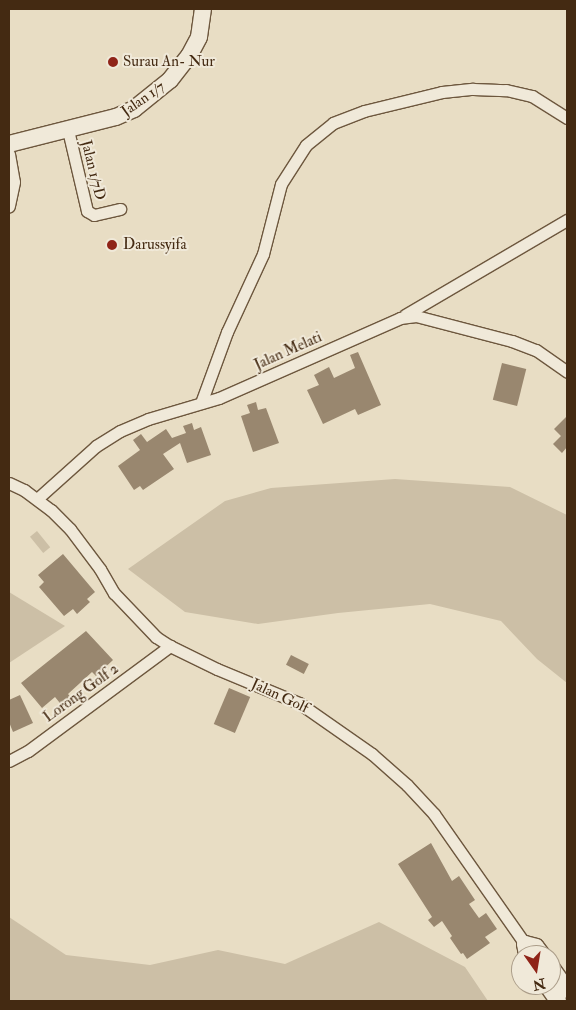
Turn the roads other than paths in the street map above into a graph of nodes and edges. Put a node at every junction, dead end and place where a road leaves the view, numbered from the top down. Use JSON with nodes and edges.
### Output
{"nodes":[{"id":1,"x":203,"y":9,"type":"edge"},
{"id":2,"x":567,"y":118,"type":"edge"},
{"id":3,"x":68,"y":130,"type":"junction"},
{"id":4,"x":9,"y":144,"type":"edge"},
{"id":5,"x":9,"y":154,"type":"edge"},
{"id":6,"x":9,"y":206,"type":"edge"},
{"id":7,"x":120,"y":209,"type":"dead end"},
{"id":8,"x":567,"y":220,"type":"edge"},
{"id":9,"x":400,"y":318,"type":"junction"},
{"id":10,"x":567,"y":372,"type":"edge"},
{"id":11,"x":201,"y":403,"type":"junction"},
{"id":12,"x":9,"y":483,"type":"edge"},
{"id":13,"x":37,"y":499,"type":"junction"},
{"id":14,"x":170,"y":646,"type":"junction"},
{"id":15,"x":9,"y":761,"type":"edge"},
{"id":16,"x":523,"y":945,"type":"edge"}],
"edges":[{"from":1,"to":3,"type":"street","name":"Jalan 1/7"},
{"from":2,"to":11,"type":"street"},
{"from":3,"to":4,"type":"street","name":"Jalan 1/7"},
{"from":3,"to":7,"type":"street","name":"Jalan 1/7D"},
{"from":5,"to":6,"type":"street"},
{"from":8,"to":9,"type":"street"},
{"from":9,"to":10,"type":"street","name":"Jalan Melati"},
{"from":9,"to":11,"type":"street","name":"Jalan Melati"},
{"from":11,"to":13,"type":"street","name":"Jalan Melati"},
{"from":12,"to":13,"type":"street","name":"Jalan Golf"},
{"from":13,"to":14,"type":"street","name":"Jalan Golf"},
{"from":14,"to":15,"type":"street","name":"Lorong Golf 2"},
{"from":14,"to":16,"type":"street","name":"Jalan Golf"}]}
